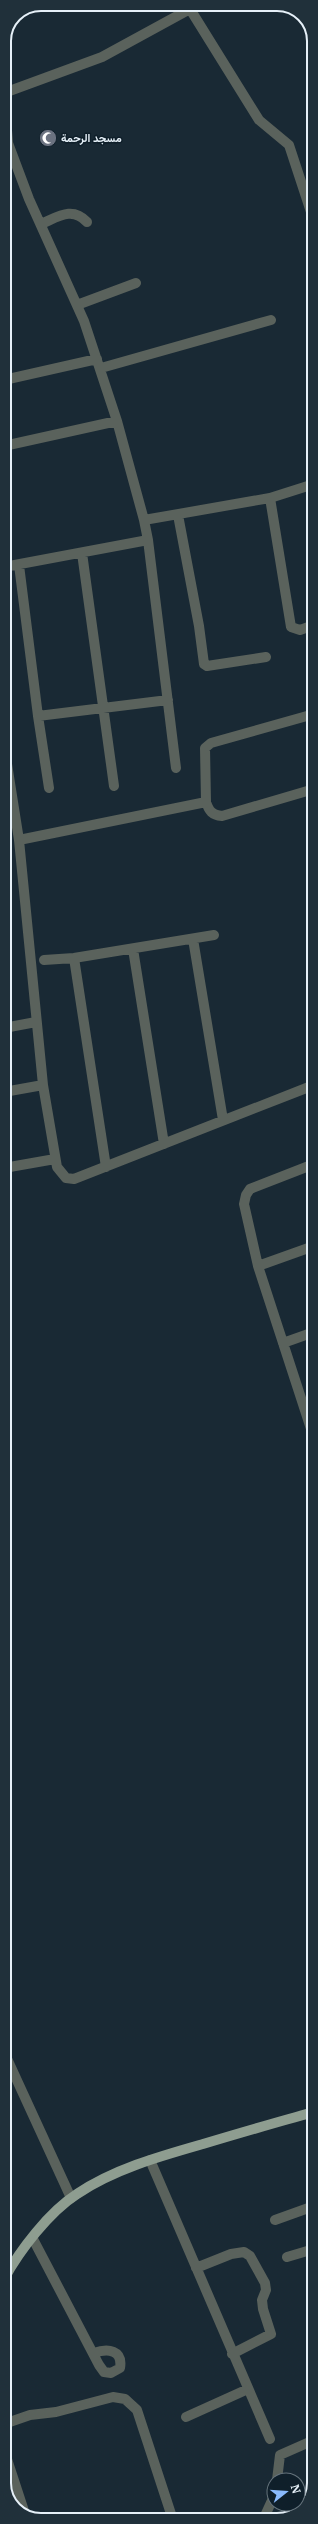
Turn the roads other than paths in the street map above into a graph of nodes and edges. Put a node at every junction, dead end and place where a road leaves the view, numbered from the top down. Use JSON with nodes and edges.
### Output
{"nodes":[{"id":1,"x":187,"y":11,"type":"edge"},
{"id":2,"x":196,"y":11,"type":"edge"},
{"id":3,"x":11,"y":90,"type":"edge"},
{"id":4,"x":11,"y":155,"type":"edge"},
{"id":5,"x":307,"y":200,"type":"edge"},
{"id":6,"x":87,"y":222,"type":"dead end"},
{"id":7,"x":41,"y":224,"type":"junction"},
{"id":8,"x":136,"y":283,"type":"dead end"},
{"id":9,"x":77,"y":305,"type":"junction"},
{"id":10,"x":271,"y":320,"type":"dead end"},
{"id":11,"x":99,"y":363,"type":"junction"},
{"id":12,"x":11,"y":379,"type":"edge"},
{"id":13,"x":117,"y":420,"type":"junction"},
{"id":14,"x":11,"y":444,"type":"edge"},
{"id":15,"x":307,"y":486,"type":"edge"},
{"id":16,"x":270,"y":498,"type":"junction"},
{"id":17,"x":178,"y":515,"type":"junction"},
{"id":18,"x":144,"y":520,"type":"junction"},
{"id":19,"x":148,"y":540,"type":"junction"},
{"id":20,"x":82,"y":553,"type":"junction"},
{"id":21,"x":19,"y":565,"type":"junction"},
{"id":22,"x":11,"y":566,"type":"edge"},
{"id":23,"x":307,"y":628,"type":"edge"},
{"id":24,"x":266,"y":657,"type":"dead end"},
{"id":25,"x":168,"y":700,"type":"junction"},
{"id":26,"x":103,"y":708,"type":"junction"},
{"id":27,"x":38,"y":716,"type":"junction"},
{"id":28,"x":307,"y":716,"type":"edge"},
{"id":29,"x":176,"y":768,"type":"dead end"},
{"id":30,"x":114,"y":786,"type":"dead end"},
{"id":31,"x":49,"y":788,"type":"dead end"},
{"id":32,"x":11,"y":789,"type":"edge"},
{"id":33,"x":307,"y":791,"type":"edge"},
{"id":34,"x":206,"y":802,"type":"junction"},
{"id":35,"x":19,"y":840,"type":"junction"},
{"id":36,"x":214,"y":935,"type":"dead end"},
{"id":37,"x":193,"y":939,"type":"junction"},
{"id":38,"x":133,"y":949,"type":"junction"},
{"id":39,"x":74,"y":958,"type":"junction"},
{"id":40,"x":44,"y":960,"type":"dead end"},
{"id":41,"x":36,"y":1022,"type":"junction"},
{"id":42,"x":11,"y":1027,"type":"edge"},
{"id":43,"x":44,"y":1085,"type":"junction"},
{"id":44,"x":307,"y":1088,"type":"edge"},
{"id":45,"x":11,"y":1091,"type":"edge"},
{"id":46,"x":223,"y":1120,"type":"junction"},
{"id":47,"x":164,"y":1144,"type":"junction"},
{"id":48,"x":55,"y":1159,"type":"junction"},
{"id":49,"x":11,"y":1167,"type":"edge"},
{"id":50,"x":106,"y":1167,"type":"junction"},
{"id":51,"x":307,"y":1167,"type":"edge"},
{"id":52,"x":307,"y":1248,"type":"edge"},
{"id":53,"x":258,"y":1266,"type":"junction"},
{"id":54,"x":307,"y":1334,"type":"edge"},
{"id":55,"x":283,"y":1343,"type":"junction"},
{"id":56,"x":307,"y":1406,"type":"edge"},
{"id":57,"x":11,"y":2067,"type":"edge"},
{"id":58,"x":307,"y":2114,"type":"edge"},
{"id":59,"x":150,"y":2160,"type":"junction"},
{"id":60,"x":71,"y":2198,"type":"junction"},
{"id":61,"x":307,"y":2209,"type":"edge"},
{"id":62,"x":275,"y":2220,"type":"dead end"},
{"id":63,"x":33,"y":2239,"type":"junction"},
{"id":64,"x":307,"y":2251,"type":"edge"},
{"id":65,"x":287,"y":2257,"type":"dead end"},
{"id":66,"x":196,"y":2268,"type":"junction"},
{"id":67,"x":11,"y":2269,"type":"edge"},
{"id":68,"x":94,"y":2353,"type":"dead end"},
{"id":69,"x":232,"y":2354,"type":"junction"},
{"id":70,"x":248,"y":2390,"type":"junction"},
{"id":71,"x":186,"y":2417,"type":"dead end"},
{"id":72,"x":11,"y":2422,"type":"edge"},
{"id":73,"x":270,"y":2439,"type":"dead end"},
{"id":74,"x":307,"y":2443,"type":"edge"},
{"id":75,"x":11,"y":2471,"type":"edge"},
{"id":76,"x":278,"y":2472,"type":"edge"},
{"id":77,"x":23,"y":2507,"type":"edge"},
{"id":78,"x":171,"y":2513,"type":"edge"}],
"edges":[{"from":1,"to":3,"type":"street"},
{"from":2,"to":5,"type":"street"},
{"from":4,"to":7,"type":"street"},
{"from":6,"to":7,"type":"street"},
{"from":7,"to":9,"type":"street"},
{"from":8,"to":9,"type":"street"},
{"from":9,"to":11,"type":"street"},
{"from":10,"to":11,"type":"street"},
{"from":11,"to":12,"type":"street"},
{"from":11,"to":13,"type":"street"},
{"from":13,"to":14,"type":"street"},
{"from":13,"to":18,"type":"street"},
{"from":15,"to":16,"type":"street"},
{"from":16,"to":17,"type":"street"},
{"from":16,"to":23,"type":"street"},
{"from":17,"to":18,"type":"street"},
{"from":17,"to":24,"type":"street"},
{"from":18,"to":19,"type":"street"},
{"from":19,"to":20,"type":"street"},
{"from":19,"to":25,"type":"street"},
{"from":20,"to":21,"type":"street"},
{"from":20,"to":26,"type":"street"},
{"from":21,"to":22,"type":"street"},
{"from":21,"to":27,"type":"street"},
{"from":25,"to":26,"type":"street"},
{"from":25,"to":29,"type":"street"},
{"from":26,"to":27,"type":"street"},
{"from":26,"to":30,"type":"street"},
{"from":27,"to":31,"type":"street"},
{"from":28,"to":34,"type":"street"},
{"from":32,"to":35,"type":"street"},
{"from":33,"to":34,"type":"street"},
{"from":34,"to":35,"type":"street"},
{"from":35,"to":41,"type":"street"},
{"from":36,"to":37,"type":"street"},
{"from":37,"to":38,"type":"street"},
{"from":37,"to":46,"type":"street"},
{"from":38,"to":39,"type":"street"},
{"from":38,"to":47,"type":"street"},
{"from":39,"to":40,"type":"street"},
{"from":39,"to":50,"type":"street"},
{"from":41,"to":42,"type":"street"},
{"from":41,"to":43,"type":"street"},
{"from":43,"to":45,"type":"street"},
{"from":43,"to":48,"type":"street"},
{"from":44,"to":46,"type":"street"},
{"from":46,"to":47,"type":"street"},
{"from":47,"to":50,"type":"street"},
{"from":48,"to":49,"type":"street"},
{"from":48,"to":50,"type":"street"},
{"from":51,"to":53,"type":"street"},
{"from":52,"to":53,"type":"street"},
{"from":53,"to":55,"type":"street"},
{"from":54,"to":55,"type":"street"},
{"from":55,"to":56,"type":"street"},
{"from":57,"to":60,"type":"street"},
{"from":58,"to":59,"type":"main road"},
{"from":59,"to":60,"type":"main road"},
{"from":59,"to":66,"type":"street"},
{"from":60,"to":63,"type":"main road"},
{"from":61,"to":62,"type":"street"},
{"from":63,"to":67,"type":"main road"},
{"from":63,"to":68,"type":"street"},
{"from":64,"to":65,"type":"street"},
{"from":66,"to":69,"type":"street"},
{"from":66,"to":69,"type":"street"},
{"from":69,"to":70,"type":"street"},
{"from":70,"to":71,"type":"street"},
{"from":70,"to":73,"type":"street"},
{"from":72,"to":78,"type":"street"},
{"from":74,"to":76,"type":"street"},
{"from":75,"to":77,"type":"street"}]}
